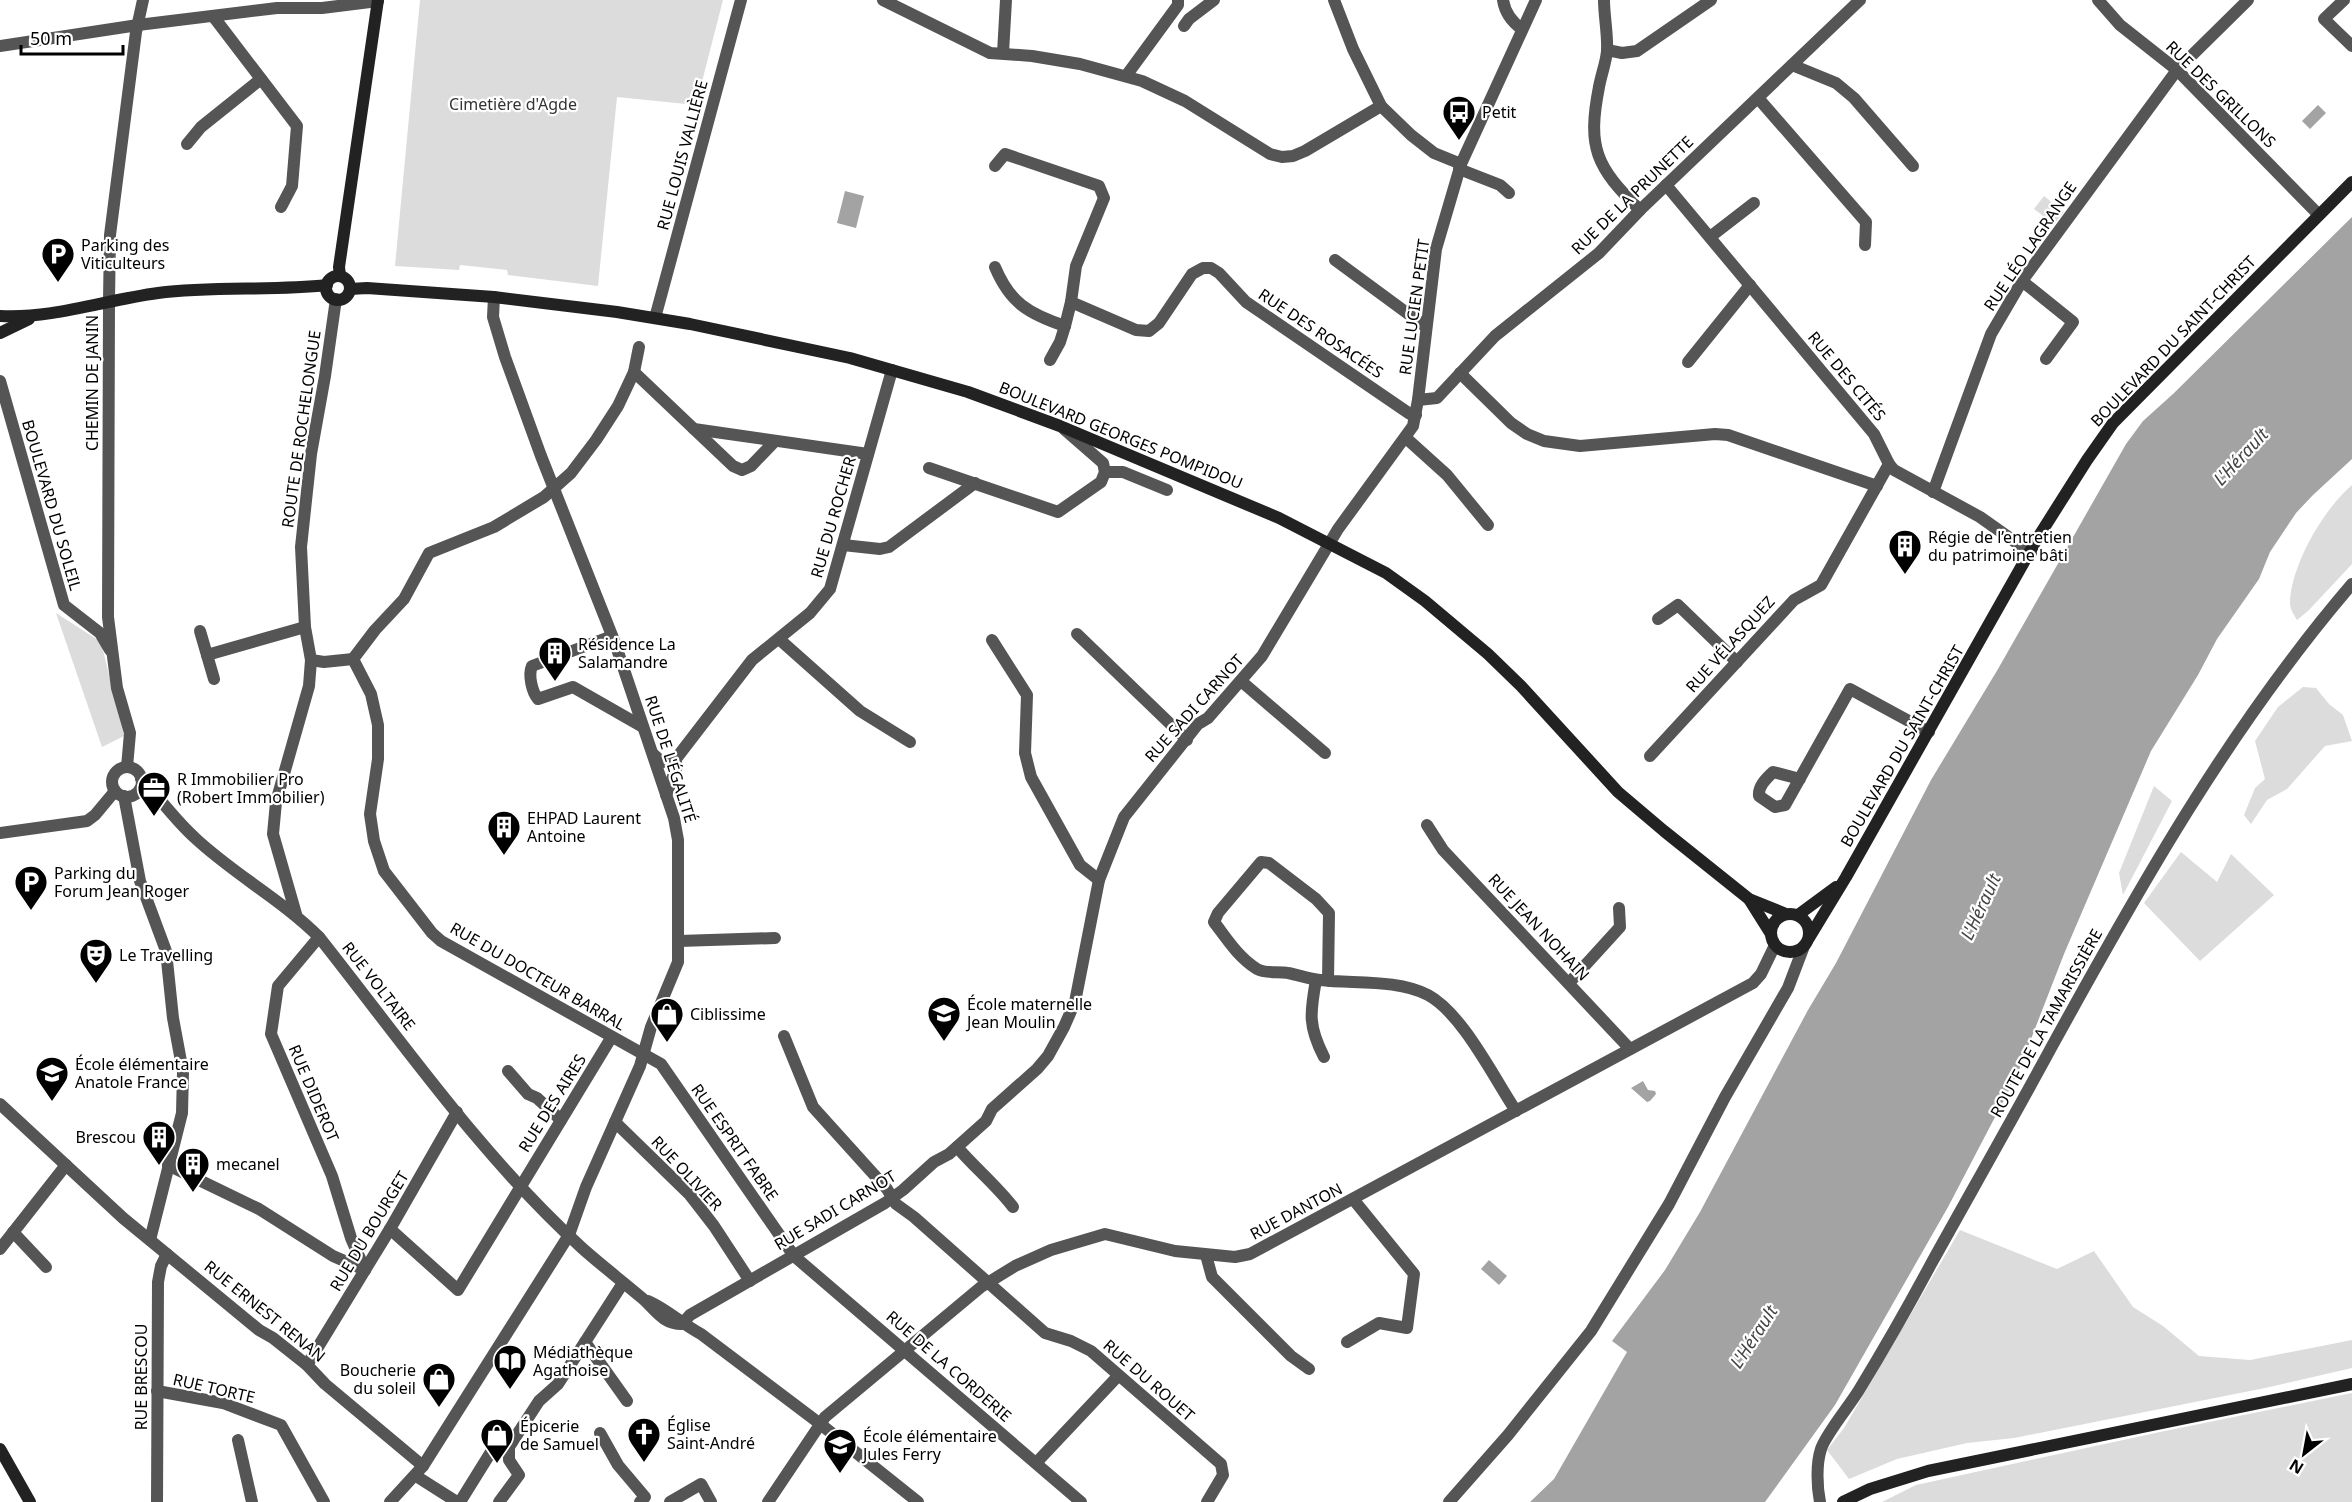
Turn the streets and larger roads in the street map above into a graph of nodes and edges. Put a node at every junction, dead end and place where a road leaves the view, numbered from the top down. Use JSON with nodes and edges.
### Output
{"nodes":[{"id":1,"x":143,"y":0,"type":"edge"},
{"id":2,"x":741,"y":0,"type":"edge"},
{"id":3,"x":883,"y":0,"type":"edge"},
{"id":4,"x":1006,"y":0,"type":"edge"},
{"id":5,"x":1178,"y":0,"type":"edge"},
{"id":6,"x":1214,"y":0,"type":"edge"},
{"id":7,"x":1334,"y":0,"type":"edge"},
{"id":8,"x":1503,"y":0,"type":"edge"},
{"id":9,"x":1536,"y":0,"type":"edge"},
{"id":10,"x":1604,"y":0,"type":"edge"},
{"id":11,"x":1711,"y":0,"type":"edge"},
{"id":12,"x":1860,"y":0,"type":"edge"},
{"id":13,"x":2098,"y":0,"type":"edge"},
{"id":14,"x":2248,"y":0,"type":"edge"},
{"id":15,"x":2344,"y":0,"type":"edge"},
{"id":16,"x":378,"y":1,"type":"edge"},
{"id":17,"x":298,"y":3,"type":"edge"},
{"id":18,"x":213,"y":16,"type":"junction"},
{"id":19,"x":138,"y":25,"type":"junction"},
{"id":20,"x":1184,"y":26,"type":"dead end"},
{"id":21,"x":1522,"y":29,"type":"junction"},
{"id":22,"x":0,"y":46,"type":"edge"},
{"id":23,"x":2352,"y":46,"type":"edge"},
{"id":24,"x":1607,"y":50,"type":"junction"},
{"id":25,"x":1003,"y":53,"type":"junction"},
{"id":26,"x":1792,"y":65,"type":"junction"},
{"id":27,"x":2177,"y":70,"type":"junction"},
{"id":28,"x":1126,"y":76,"type":"junction"},
{"id":29,"x":261,"y":78,"type":"junction"},
{"id":30,"x":1758,"y":98,"type":"junction"},
{"id":31,"x":1381,"y":106,"type":"junction"},
{"id":32,"x":187,"y":144,"type":"dead end"},
{"id":33,"x":995,"y":166,"type":"dead end"},
{"id":34,"x":1460,"y":166,"type":"junction"},
{"id":35,"x":1913,"y":166,"type":"dead end"},
{"id":36,"x":2352,"y":182,"type":"edge"},
{"id":37,"x":1666,"y":185,"type":"junction"},
{"id":38,"x":1509,"y":193,"type":"dead end"},
{"id":39,"x":1754,"y":203,"type":"dead end"},
{"id":40,"x":281,"y":207,"type":"dead end"},
{"id":41,"x":1640,"y":210,"type":"junction"},
{"id":42,"x":2319,"y":215,"type":"junction"},
{"id":43,"x":1710,"y":237,"type":"junction"},
{"id":44,"x":1865,"y":245,"type":"dead end"},
{"id":45,"x":1335,"y":260,"type":"dead end"},
{"id":46,"x":995,"y":267,"type":"dead end"},
{"id":47,"x":340,"y":276,"type":"junction"},
{"id":48,"x":2022,"y":281,"type":"junction"},
{"id":49,"x":327,"y":285,"type":"junction"},
{"id":50,"x":1750,"y":285,"type":"junction"},
{"id":51,"x":350,"y":289,"type":"junction"},
{"id":52,"x":494,"y":297,"type":"junction"},
{"id":53,"x":336,"y":299,"type":"junction"},
{"id":54,"x":109,"y":301,"type":"junction"},
{"id":55,"x":1071,"y":302,"type":"junction"},
{"id":56,"x":0,"y":316,"type":"edge"},
{"id":57,"x":33,"y":317,"type":"junction"},
{"id":58,"x":655,"y":318,"type":"junction"},
{"id":59,"x":1065,"y":326,"type":"junction"},
{"id":60,"x":1426,"y":327,"type":"junction"},
{"id":61,"x":0,"y":333,"type":"edge"},
{"id":62,"x":639,"y":347,"type":"dead end"},
{"id":63,"x":2046,"y":359,"type":"dead end"},
{"id":64,"x":1050,"y":360,"type":"dead end"},
{"id":65,"x":1688,"y":362,"type":"dead end"},
{"id":66,"x":892,"y":370,"type":"junction"},
{"id":67,"x":634,"y":372,"type":"junction"},
{"id":68,"x":1460,"y":373,"type":"junction"},
{"id":69,"x":0,"y":381,"type":"edge"},
{"id":70,"x":1418,"y":400,"type":"junction"},
{"id":71,"x":1416,"y":416,"type":"junction"},
{"id":72,"x":1060,"y":426,"type":"junction"},
{"id":73,"x":694,"y":429,"type":"junction"},
{"id":74,"x":1406,"y":438,"type":"junction"},
{"id":75,"x":775,"y":441,"type":"junction"},
{"id":76,"x":868,"y":454,"type":"junction"},
{"id":77,"x":1889,"y":464,"type":"junction"},
{"id":78,"x":929,"y":468,"type":"dead end"},
{"id":79,"x":1105,"y":472,"type":"junction"},
{"id":80,"x":975,"y":483,"type":"junction"},
{"id":81,"x":1877,"y":486,"type":"junction"},
{"id":82,"x":553,"y":488,"type":"junction"},
{"id":83,"x":1167,"y":490,"type":"dead end"},
{"id":84,"x":1933,"y":492,"type":"junction"},
{"id":85,"x":1488,"y":525,"type":"dead end"},
{"id":86,"x":1330,"y":542,"type":"junction"},
{"id":87,"x":843,"y":545,"type":"junction"},
{"id":88,"x":2031,"y":553,"type":"junction"},
{"id":89,"x":2352,"y":584,"type":"edge"},
{"id":90,"x":1658,"y":619,"type":"dead end"},
{"id":91,"x":305,"y":627,"type":"junction"},
{"id":92,"x":200,"y":631,"type":"dead end"},
{"id":93,"x":1077,"y":634,"type":"dead end"},
{"id":94,"x":612,"y":636,"type":"junction"},
{"id":95,"x":779,"y":639,"type":"junction"},
{"id":96,"x":992,"y":640,"type":"dead end"},
{"id":97,"x":113,"y":653,"type":"junction"},
{"id":98,"x":207,"y":655,"type":"junction"},
{"id":99,"x":353,"y":659,"type":"junction"},
{"id":100,"x":311,"y":660,"type":"junction"},
{"id":101,"x":1737,"y":662,"type":"junction"},
{"id":102,"x":214,"y":680,"type":"dead end"},
{"id":103,"x":1241,"y":681,"type":"junction"},
{"id":104,"x":643,"y":727,"type":"junction"},
{"id":105,"x":1929,"y":732,"type":"junction"},
{"id":106,"x":1187,"y":740,"type":"junction"},
{"id":107,"x":910,"y":742,"type":"dead end"},
{"id":108,"x":652,"y":753,"type":"junction"},
{"id":109,"x":1325,"y":753,"type":"dead end"},
{"id":110,"x":1650,"y":756,"type":"dead end"},
{"id":111,"x":675,"y":760,"type":"junction"},
{"id":112,"x":127,"y":767,"type":"junction"},
{"id":113,"x":141,"y":779,"type":"junction"},
{"id":114,"x":1800,"y":779,"type":"dead end"},
{"id":115,"x":120,"y":794,"type":"junction"},
{"id":116,"x":666,"y":795,"type":"junction"},
{"id":117,"x":1427,"y":825,"type":"dead end"},
{"id":118,"x":0,"y":833,"type":"edge"},
{"id":119,"x":1099,"y":880,"type":"junction"},
{"id":120,"x":1842,"y":883,"type":"junction"},
{"id":121,"x":1749,"y":899,"type":"junction"},
{"id":122,"x":1620,"y":908,"type":"dead end"},
{"id":123,"x":296,"y":914,"type":"junction"},
{"id":124,"x":1792,"y":914,"type":"junction"},
{"id":125,"x":320,"y":937,"type":"junction"},
{"id":126,"x":775,"y":938,"type":"dead end"},
{"id":127,"x":1773,"y":940,"type":"junction"},
{"id":128,"x":679,"y":941,"type":"junction"},
{"id":129,"x":1807,"y":942,"type":"junction"},
{"id":130,"x":1322,"y":980,"type":"junction"},
{"id":131,"x":1569,"y":983,"type":"junction"},
{"id":132,"x":784,"y":1036,"type":"dead end"},
{"id":133,"x":611,"y":1038,"type":"junction"},
{"id":134,"x":1630,"y":1049,"type":"junction"},
{"id":135,"x":643,"y":1054,"type":"junction"},
{"id":136,"x":1324,"y":1057,"type":"dead end"},
{"id":137,"x":508,"y":1071,"type":"dead end"},
{"id":138,"x":0,"y":1104,"type":"edge"},
{"id":139,"x":1515,"y":1111,"type":"junction"},
{"id":140,"x":457,"y":1113,"type":"junction"},
{"id":141,"x":561,"y":1120,"type":"junction"},
{"id":142,"x":615,"y":1122,"type":"junction"},
{"id":143,"x":957,"y":1147,"type":"junction"},
{"id":144,"x":66,"y":1165,"type":"junction"},
{"id":145,"x":168,"y":1165,"type":"junction"},
{"id":146,"x":521,"y":1185,"type":"junction"},
{"id":147,"x":892,"y":1198,"type":"junction"},
{"id":148,"x":1353,"y":1199,"type":"junction"},
{"id":149,"x":1013,"y":1207,"type":"dead end"},
{"id":150,"x":390,"y":1229,"type":"junction"},
{"id":151,"x":14,"y":1232,"type":"junction"},
{"id":152,"x":569,"y":1235,"type":"junction"},
{"id":153,"x":150,"y":1240,"type":"junction"},
{"id":154,"x":0,"y":1249,"type":"edge"},
{"id":155,"x":167,"y":1254,"type":"junction"},
{"id":156,"x":1206,"y":1255,"type":"junction"},
{"id":157,"x":794,"y":1256,"type":"junction"},
{"id":158,"x":45,"y":1267,"type":"dead end"},
{"id":159,"x":365,"y":1270,"type":"junction"},
{"id":160,"x":750,"y":1281,"type":"junction"},
{"id":161,"x":623,"y":1283,"type":"junction"},
{"id":162,"x":988,"y":1283,"type":"junction"},
{"id":163,"x":682,"y":1324,"type":"junction"},
{"id":164,"x":585,"y":1342,"type":"junction"},
{"id":165,"x":1347,"y":1342,"type":"dead end"},
{"id":166,"x":906,"y":1350,"type":"junction"},
{"id":167,"x":307,"y":1365,"type":"junction"},
{"id":168,"x":1309,"y":1369,"type":"dead end"},
{"id":169,"x":1118,"y":1376,"type":"junction"},
{"id":170,"x":2352,"y":1384,"type":"edge"},
{"id":171,"x":157,"y":1391,"type":"junction"},
{"id":172,"x":627,"y":1401,"type":"dead end"},
{"id":173,"x":819,"y":1423,"type":"junction"},
{"id":174,"x":600,"y":1433,"type":"dead end"},
{"id":175,"x":516,"y":1437,"type":"junction"},
{"id":176,"x":238,"y":1440,"type":"dead end"},
{"id":177,"x":0,"y":1449,"type":"edge"},
{"id":178,"x":1036,"y":1463,"type":"junction"},
{"id":179,"x":419,"y":1471,"type":"junction"},
{"id":180,"x":645,"y":1500,"type":"edge"},
{"id":181,"x":912,"y":1500,"type":"edge"},
{"id":182,"x":30,"y":1502,"type":"edge"},
{"id":183,"x":157,"y":1502,"type":"edge"},
{"id":184,"x":252,"y":1502,"type":"edge"},
{"id":185,"x":324,"y":1502,"type":"edge"},
{"id":186,"x":390,"y":1502,"type":"edge"},
{"id":187,"x":458,"y":1502,"type":"edge"},
{"id":188,"x":499,"y":1502,"type":"edge"},
{"id":189,"x":670,"y":1502,"type":"edge"},
{"id":190,"x":711,"y":1502,"type":"edge"},
{"id":191,"x":768,"y":1502,"type":"edge"},
{"id":192,"x":1081,"y":1502,"type":"edge"},
{"id":193,"x":1207,"y":1502,"type":"edge"},
{"id":194,"x":1449,"y":1502,"type":"edge"},
{"id":195,"x":1820,"y":1502,"type":"edge"},
{"id":196,"x":1843,"y":1502,"type":"edge"}],
"edges":[{"from":1,"to":19,"type":"street","name":"CHEMIN DE JANIN"},
{"from":2,"to":58,"type":"street","name":"RUE LOUIS VALLIÈRE"},
{"from":3,"to":25,"type":"street"},
{"from":4,"to":25,"type":"street"},
{"from":5,"to":28,"type":"street"},
{"from":6,"to":20,"type":"street"},
{"from":7,"to":31,"type":"street"},
{"from":8,"to":21,"type":"street"},
{"from":9,"to":21,"type":"street","name":"RUE LUCIEN PETIT"},
{"from":10,"to":24,"type":"street"},
{"from":11,"to":24,"type":"street"},
{"from":12,"to":26,"type":"street","name":"RUE DE LA PRUNETTE"},
{"from":13,"to":27,"type":"street","name":"RUE DES GRILLONS"},
{"from":14,"to":27,"type":"street","name":"RUE LÉO LAGRANGE"},
{"from":15,"to":23,"type":"street"},
{"from":16,"to":17,"type":"street"},
{"from":16,"to":47,"type":"street"},
{"from":17,"to":18,"type":"street"},
{"from":18,"to":19,"type":"street"},
{"from":18,"to":29,"type":"street"},
{"from":19,"to":22,"type":"street"},
{"from":19,"to":54,"type":"street","name":"CHEMIN DE JANIN"},
{"from":21,"to":34,"type":"street","name":"RUE LUCIEN PETIT"},
{"from":24,"to":41,"type":"street"},
{"from":25,"to":28,"type":"street"},
{"from":26,"to":30,"type":"street","name":"RUE DE LA PRUNETTE"},
{"from":26,"to":35,"type":"street"},
{"from":27,"to":42,"type":"street","name":"RUE DES GRILLONS"},
{"from":27,"to":48,"type":"street","name":"RUE LÉO LAGRANGE"},
{"from":28,"to":31,"type":"street"},
{"from":29,"to":32,"type":"street"},
{"from":29,"to":40,"type":"street"},
{"from":30,"to":37,"type":"street","name":"RUE DE LA PRUNETTE"},
{"from":30,"to":44,"type":"street"},
{"from":31,"to":34,"type":"street"},
{"from":33,"to":55,"type":"street"},
{"from":34,"to":38,"type":"street"},
{"from":34,"to":60,"type":"street","name":"RUE LUCIEN PETIT"},
{"from":36,"to":42,"type":"street","name":"BOULEVARD DU SAINT-CHRIST"},
{"from":37,"to":41,"type":"street","name":"RUE DE LA PRUNETTE"},
{"from":37,"to":43,"type":"street","name":"RUE DES CITÉS"},
{"from":39,"to":43,"type":"street"},
{"from":41,"to":68,"type":"street","name":"RUE DE LA PRUNETTE"},
{"from":42,"to":88,"type":"street","name":"BOULEVARD DU SAINT-CHRIST"},
{"from":43,"to":50,"type":"street","name":"RUE DES CITÉS"},
{"from":45,"to":60,"type":"street"},
{"from":46,"to":59,"type":"street"},
{"from":47,"to":49,"type":"street"},
{"from":47,"to":51,"type":"street"},
{"from":48,"to":63,"type":"street"},
{"from":48,"to":84,"type":"street","name":"RUE LÉO LAGRANGE"},
{"from":49,"to":53,"type":"street"},
{"from":49,"to":54,"type":"street"},
{"from":50,"to":65,"type":"street"},
{"from":50,"to":77,"type":"street","name":"RUE DES CITÉS"},
{"from":51,"to":52,"type":"street","name":"BOULEVARD GEORGES POMPIDOU"},
{"from":51,"to":53,"type":"street"},
{"from":52,"to":58,"type":"street","name":"BOULEVARD GEORGES POMPIDOU"},
{"from":52,"to":82,"type":"street","name":"RUE DE L'ÉGALITÉ"},
{"from":53,"to":91,"type":"street","name":"ROUTE DE ROCHELONGUE"},
{"from":54,"to":57,"type":"street"},
{"from":54,"to":97,"type":"street","name":"CHEMIN DE JANIN"},
{"from":55,"to":59,"type":"street"},
{"from":55,"to":71,"type":"street","name":"RUE DES ROSACÉES"},
{"from":56,"to":57,"type":"street"},
{"from":57,"to":61,"type":"street"},
{"from":58,"to":66,"type":"street","name":"BOULEVARD GEORGES POMPIDOU"},
{"from":59,"to":64,"type":"street"},
{"from":60,"to":70,"type":"street","name":"RUE LUCIEN PETIT"},
{"from":62,"to":67,"type":"street"},
{"from":66,"to":72,"type":"street","name":"BOULEVARD GEORGES POMPIDOU"},
{"from":66,"to":76,"type":"street","name":"RUE DU ROCHER"},
{"from":67,"to":73,"type":"street"},
{"from":67,"to":82,"type":"street"},
{"from":68,"to":70,"type":"street","name":"RUE DE LA PRUNETTE"},
{"from":68,"to":81,"type":"street"},
{"from":69,"to":97,"type":"street","name":"BOULEVARD DU SOLEIL"},
{"from":70,"to":71,"type":"street","name":"RUE LUCIEN PETIT"},
{"from":71,"to":74,"type":"street","name":"RUE SADI CARNOT"},
{"from":72,"to":79,"type":"street"},
{"from":72,"to":86,"type":"street","name":"BOULEVARD GEORGES POMPIDOU"},
{"from":73,"to":75,"type":"street"},
{"from":73,"to":75,"type":"street"},
{"from":74,"to":85,"type":"street"},
{"from":74,"to":86,"type":"street","name":"RUE SADI CARNOT"},
{"from":75,"to":76,"type":"street"},
{"from":76,"to":87,"type":"street","name":"RUE DU ROCHER"},
{"from":77,"to":81,"type":"street","name":"RUE VÉLASQUEZ"},
{"from":77,"to":84,"type":"street","name":"RUE DES CITÉS"},
{"from":78,"to":80,"type":"street"},
{"from":79,"to":80,"type":"street"},
{"from":79,"to":83,"type":"street"},
{"from":80,"to":87,"type":"street"},
{"from":81,"to":101,"type":"street","name":"RUE VÉLASQUEZ"},
{"from":82,"to":94,"type":"street","name":"RUE DE L'ÉGALITÉ"},
{"from":82,"to":99,"type":"street"},
{"from":84,"to":88,"type":"street","name":"RUE DES CITÉS"},
{"from":86,"to":103,"type":"street","name":"RUE SADI CARNOT"},
{"from":86,"to":121,"type":"street","name":"BOULEVARD GEORGES POMPIDOU"},
{"from":87,"to":95,"type":"street","name":"RUE DU ROCHER"},
{"from":88,"to":105,"type":"street","name":"BOULEVARD DU SAINT-CHRIST"},
{"from":89,"to":195,"type":"street","name":"ROUTE DE LA TAMARISSIÈRE"},
{"from":90,"to":101,"type":"street"},
{"from":91,"to":98,"type":"street"},
{"from":91,"to":100,"type":"street","name":"ROUTE DE ROCHELONGUE"},
{"from":92,"to":98,"type":"street"},
{"from":93,"to":106,"type":"street"},
{"from":94,"to":104,"type":"street","name":"RUE DE L'ÉGALITÉ"},
{"from":94,"to":104,"type":"street"},
{"from":95,"to":107,"type":"street"},
{"from":95,"to":111,"type":"street","name":"RUE DU ROCHER"},
{"from":96,"to":119,"type":"street"},
{"from":97,"to":112,"type":"street","name":"CHEMIN DE JANIN"},
{"from":98,"to":102,"type":"street"},
{"from":99,"to":100,"type":"street"},
{"from":99,"to":133,"type":"street","name":"RUE DU DOCTEUR BARRAL"},
{"from":100,"to":123,"type":"street","name":"ROUTE DE ROCHELONGUE"},
{"from":101,"to":110,"type":"street","name":"RUE VÉLASQUEZ"},
{"from":103,"to":106,"type":"street","name":"RUE SADI CARNOT"},
{"from":103,"to":109,"type":"street"},
{"from":104,"to":108,"type":"street","name":"RUE DE L'ÉGALITÉ"},
{"from":105,"to":114,"type":"street"},
{"from":105,"to":120,"type":"street","name":"BOULEVARD DU SAINT-CHRIST"},
{"from":106,"to":119,"type":"street","name":"RUE SADI CARNOT"},
{"from":108,"to":111,"type":"street"},
{"from":108,"to":116,"type":"street","name":"RUE DE L'ÉGALITÉ"},
{"from":111,"to":116,"type":"street","name":"RUE DU ROCHER"},
{"from":112,"to":113,"type":"street"},
{"from":112,"to":115,"type":"street"},
{"from":113,"to":115,"type":"street"},
{"from":113,"to":123,"type":"street","name":"RUE VOLTAIRE"},
{"from":115,"to":118,"type":"street"},
{"from":115,"to":145,"type":"street"},
{"from":116,"to":128,"type":"street","name":"RUE DE L'ÉGALITÉ"},
{"from":117,"to":131,"type":"street","name":"RUE JEAN NOHAIN"},
{"from":119,"to":143,"type":"street","name":"RUE SADI CARNOT"},
{"from":120,"to":124,"type":"street","name":"BOULEVARD DU SAINT-CHRIST"},
{"from":120,"to":129,"type":"street","name":"BOULEVARD DU SAINT-CHRIST"},
{"from":121,"to":124,"type":"street","name":"BOULEVARD GEORGES POMPIDOU"},
{"from":121,"to":127,"type":"street","name":"BOULEVARD GEORGES POMPIDOU"},
{"from":122,"to":131,"type":"street"},
{"from":123,"to":125,"type":"street","name":"RUE VOLTAIRE"},
{"from":124,"to":127,"type":"street"},
{"from":124,"to":129,"type":"street"},
{"from":125,"to":140,"type":"street","name":"RUE VOLTAIRE"},
{"from":125,"to":159,"type":"street","name":"RUE DIDEROT"},
{"from":126,"to":128,"type":"street"},
{"from":127,"to":129,"type":"street"},
{"from":127,"to":134,"type":"street","name":"RUE DANTON"},
{"from":128,"to":135,"type":"street","name":"RUE DE L'ÉGALITÉ"},
{"from":129,"to":194,"type":"street"},
{"from":130,"to":130,"type":"street"},
{"from":130,"to":136,"type":"street"},
{"from":130,"to":139,"type":"street"},
{"from":131,"to":134,"type":"street","name":"RUE JEAN NOHAIN"},
{"from":132,"to":147,"type":"street","name":"RUE DU ROUET"},
{"from":133,"to":135,"type":"street","name":"RUE DU DOCTEUR BARRAL"},
{"from":133,"to":141,"type":"street","name":"RUE DES AIRES"},
{"from":134,"to":139,"type":"street","name":"RUE DANTON"},
{"from":135,"to":142,"type":"street","name":"RUE DE L'ÉGALITÉ"},
{"from":135,"to":157,"type":"street","name":"RUE ESPRIT FABRE"},
{"from":137,"to":141,"type":"street"},
{"from":138,"to":144,"type":"street","name":"RUE ERNEST RENAN"},
{"from":139,"to":148,"type":"street","name":"RUE DANTON"},
{"from":140,"to":146,"type":"street","name":"RUE VOLTAIRE"},
{"from":140,"to":150,"type":"street","name":"RUE DU BOURGET"},
{"from":141,"to":146,"type":"street","name":"RUE DES AIRES"},
{"from":142,"to":152,"type":"street","name":"RUE DE L'ÉGALITÉ"},
{"from":142,"to":160,"type":"street","name":"RUE OLIVIER"},
{"from":143,"to":147,"type":"street","name":"RUE SADI CARNOT"},
{"from":143,"to":149,"type":"street"},
{"from":144,"to":151,"type":"street"},
{"from":144,"to":153,"type":"street","name":"RUE ERNEST RENAN"},
{"from":145,"to":153,"type":"street"},
{"from":145,"to":159,"type":"street"},
{"from":146,"to":150,"type":"street","name":"RUE DES AIRES"},
{"from":146,"to":152,"type":"street","name":"RUE VOLTAIRE"},
{"from":147,"to":157,"type":"street","name":"RUE SADI CARNOT"},
{"from":147,"to":162,"type":"street","name":"RUE DU ROUET"},
{"from":148,"to":156,"type":"street","name":"RUE DANTON"},
{"from":148,"to":165,"type":"street"},
{"from":150,"to":159,"type":"street","name":"RUE DU BOURGET"},
{"from":151,"to":154,"type":"street"},
{"from":151,"to":158,"type":"street"},
{"from":152,"to":161,"type":"street","name":"RUE VOLTAIRE"},
{"from":152,"to":179,"type":"street","name":"RUE DE L'ÉGALITÉ"},
{"from":153,"to":155,"type":"street","name":"RUE ERNEST RENAN"},
{"from":155,"to":167,"type":"street","name":"RUE ERNEST RENAN"},
{"from":155,"to":171,"type":"street","name":"RUE BRESCOU"},
{"from":156,"to":162,"type":"street","name":"RUE DANTON"},
{"from":156,"to":168,"type":"street"},
{"from":157,"to":160,"type":"street","name":"RUE SADI CARNOT"},
{"from":157,"to":166,"type":"street","name":"RUE DE LA CORDERIE"},
{"from":159,"to":167,"type":"street","name":"RUE DU BOURGET"},
{"from":160,"to":163,"type":"street","name":"RUE SADI CARNOT"},
{"from":161,"to":163,"type":"street","name":"RUE VOLTAIRE"},
{"from":161,"to":164,"type":"street"},
{"from":162,"to":166,"type":"street","name":"RUE DANTON"},
{"from":162,"to":169,"type":"street","name":"RUE DU ROUET"},
{"from":163,"to":173,"type":"street","name":"RUE VOLTAIRE"},
{"from":164,"to":172,"type":"street"},
{"from":164,"to":175,"type":"street"},
{"from":166,"to":173,"type":"street","name":"RUE DANTON"},
{"from":166,"to":178,"type":"street","name":"RUE DE LA CORDERIE"},
{"from":167,"to":179,"type":"street","name":"RUE ERNEST RENAN"},
{"from":169,"to":178,"type":"street"},
{"from":169,"to":193,"type":"street","name":"RUE DU ROUET"},
{"from":170,"to":196,"type":"street"},
{"from":171,"to":183,"type":"street","name":"RUE BRESCOU"},
{"from":171,"to":185,"type":"street","name":"RUE TORTE"},
{"from":173,"to":181,"type":"street","name":"RUE VOLTAIRE"},
{"from":173,"to":191,"type":"street","name":"RUE DANTON"},
{"from":174,"to":180,"type":"street"},
{"from":175,"to":187,"type":"street"},
{"from":175,"to":188,"type":"street"},
{"from":176,"to":184,"type":"street"},
{"from":177,"to":182,"type":"street"},
{"from":178,"to":192,"type":"street","name":"RUE DE LA CORDERIE"},
{"from":179,"to":186,"type":"street","name":"RUE DE L'ÉGALITÉ"},
{"from":179,"to":187,"type":"street","name":"RUE ERNEST RENAN"},
{"from":189,"to":190,"type":"street"}]}
